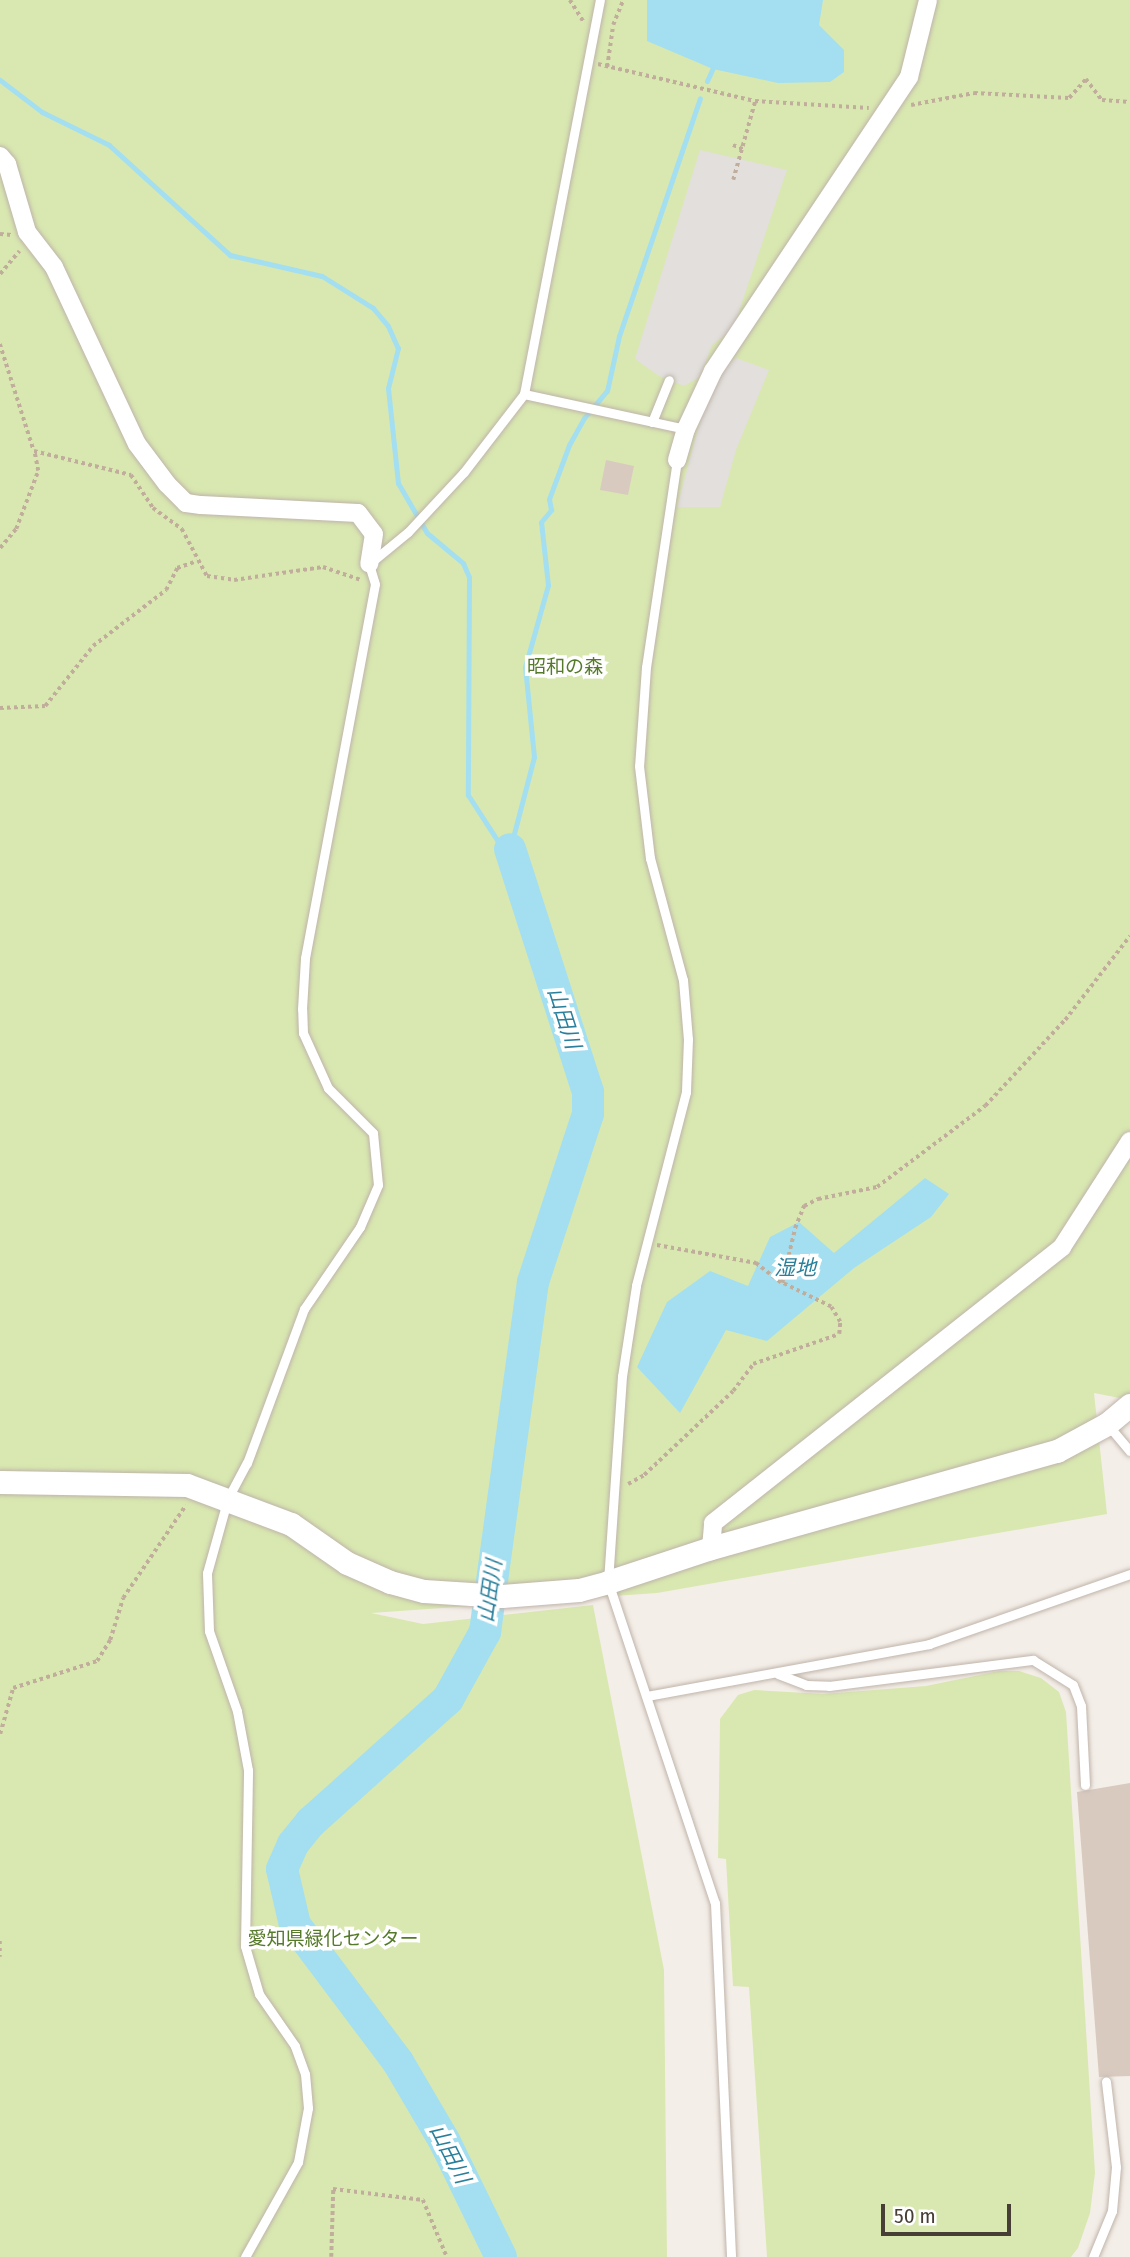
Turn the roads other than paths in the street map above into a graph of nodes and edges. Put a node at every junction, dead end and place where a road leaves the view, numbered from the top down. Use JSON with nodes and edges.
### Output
{"nodes":[{"id":1,"x":600,"y":0,"type":"edge"},
{"id":2,"x":928,"y":0,"type":"edge"},
{"id":3,"x":0,"y":156,"type":"edge"},
{"id":4,"x":668,"y":380,"type":"dead end"},
{"id":5,"x":524,"y":394,"type":"junction"},
{"id":6,"x":652,"y":422,"type":"junction"},
{"id":7,"x":686,"y":429,"type":"junction"},
{"id":8,"x":677,"y":460,"type":"joint"},
{"id":9,"x":369,"y":564,"type":"junction"},
{"id":10,"x":1130,"y":1141,"type":"edge"},
{"id":11,"x":1130,"y":1405,"type":"edge"},
{"id":12,"x":1107,"y":1424,"type":"junction"},
{"id":13,"x":1130,"y":1451,"type":"edge"},
{"id":14,"x":0,"y":1482,"type":"edge"},
{"id":15,"x":228,"y":1498,"type":"junction"},
{"id":16,"x":711,"y":1548,"type":"junction"},
{"id":17,"x":1130,"y":1574,"type":"edge"},
{"id":18,"x":608,"y":1583,"type":"junction"},
{"id":19,"x":776,"y":1673,"type":"junction"},
{"id":20,"x":647,"y":1696,"type":"junction"},
{"id":21,"x":1085,"y":1786,"type":"dead end"},
{"id":22,"x":1106,"y":2082,"type":"dead end"},
{"id":23,"x":245,"y":2257,"type":"edge"},
{"id":24,"x":731,"y":2257,"type":"edge"},
{"id":25,"x":1093,"y":2257,"type":"edge"}],
"edges":[{"from":1,"to":5,"type":"lane"},
{"from":2,"to":7,"type":"street"},
{"from":3,"to":9,"type":"street"},
{"from":4,"to":6,"type":"lane"},
{"from":5,"to":6,"type":"lane"},
{"from":5,"to":9,"type":"lane"},
{"from":6,"to":7,"type":"lane"},
{"from":7,"to":8,"type":"street"},
{"from":8,"to":18,"type":"lane"},
{"from":9,"to":15,"type":"lane"},
{"from":10,"to":16,"type":"street"},
{"from":11,"to":12,"type":"street"},
{"from":12,"to":13,"type":"lane"},
{"from":12,"to":16,"type":"street"},
{"from":14,"to":15,"type":"street"},
{"from":15,"to":18,"type":"street"},
{"from":15,"to":23,"type":"lane"},
{"from":16,"to":18,"type":"street"},
{"from":17,"to":19,"type":"lane"},
{"from":18,"to":20,"type":"lane"},
{"from":19,"to":20,"type":"lane"},
{"from":19,"to":21,"type":"lane"},
{"from":20,"to":24,"type":"lane"},
{"from":22,"to":25,"type":"lane"}]}
